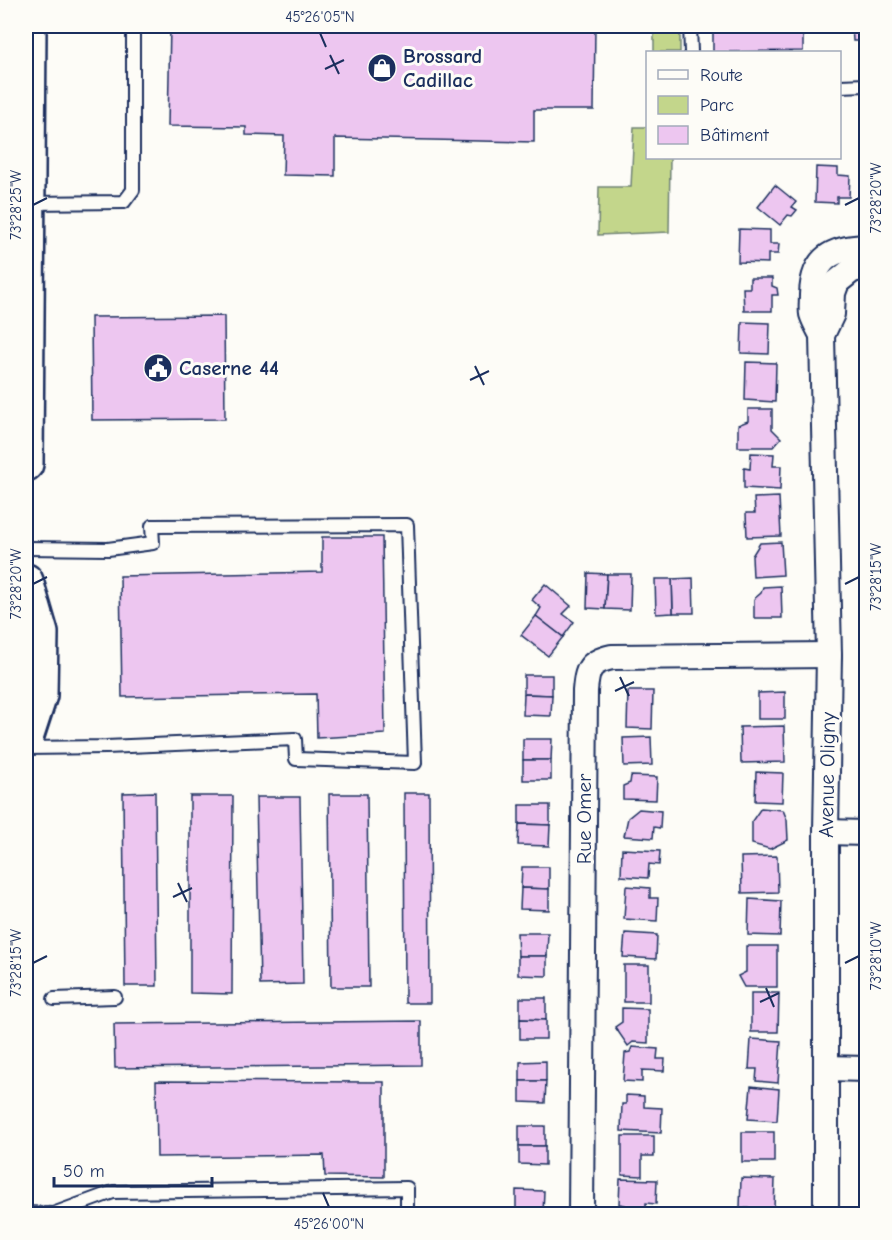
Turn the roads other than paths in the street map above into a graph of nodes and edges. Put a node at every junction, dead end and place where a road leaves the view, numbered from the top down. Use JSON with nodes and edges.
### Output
{"nodes":[{"id":1,"x":29,"y":26,"type":"edge"},
{"id":2,"x":134,"y":26,"type":"edge"},
{"id":3,"x":690,"y":26,"type":"edge"},
{"id":4,"x":691,"y":51,"type":"edge"},
{"id":5,"x":841,"y":86,"type":"edge"},
{"id":6,"x":867,"y":86,"type":"edge"},
{"id":7,"x":27,"y":132,"type":"edge"},
{"id":8,"x":28,"y":203,"type":"junction"},
{"id":9,"x":867,"y":247,"type":"edge"},
{"id":10,"x":867,"y":267,"type":"edge"},
{"id":11,"x":822,"y":335,"type":"junction"},
{"id":12,"x":26,"y":464,"type":"edge"},
{"id":13,"x":26,"y":548,"type":"edge"},
{"id":14,"x":26,"y":580,"type":"edge"},
{"id":15,"x":829,"y":655,"type":"junction"},
{"id":16,"x":26,"y":738,"type":"edge"},
{"id":17,"x":26,"y":748,"type":"edge"},
{"id":18,"x":826,"y":832,"type":"junction"},
{"id":19,"x":867,"y":833,"type":"edge"},
{"id":20,"x":115,"y":996,"type":"dead end"},
{"id":21,"x":54,"y":999,"type":"dead end"},
{"id":22,"x":826,"y":1068,"type":"junction"},
{"id":23,"x":867,"y":1069,"type":"edge"},
{"id":24,"x":26,"y":1214,"type":"edge"},
{"id":25,"x":407,"y":1215,"type":"edge"},
{"id":26,"x":581,"y":1215,"type":"edge"},
{"id":27,"x":826,"y":1215,"type":"edge"}],
"edges":[{"from":1,"to":7,"type":"main road"},
{"from":2,"to":8,"type":"lane"},
{"from":3,"to":4,"type":"lane"},
{"from":5,"to":6,"type":"lane"},
{"from":7,"to":8,"type":"main road"},
{"from":8,"to":12,"type":"main road"},
{"from":9,"to":11,"type":"street","name":"Avenue Oligny"},
{"from":10,"to":11,"type":"street","name":"Avenue Oligny"},
{"from":11,"to":15,"type":"street","name":"Avenue Oligny"},
{"from":13,"to":17,"type":"lane"},
{"from":14,"to":16,"type":"main road"},
{"from":15,"to":18,"type":"street","name":"Avenue Oligny"},
{"from":15,"to":26,"type":"street","name":"Rue Omer"},
{"from":18,"to":19,"type":"street"},
{"from":18,"to":22,"type":"street","name":"Avenue Oligny"},
{"from":20,"to":21,"type":"lane"},
{"from":22,"to":23,"type":"street"},
{"from":22,"to":27,"type":"street","name":"Avenue Oligny"},
{"from":24,"to":25,"type":"lane"}]}
